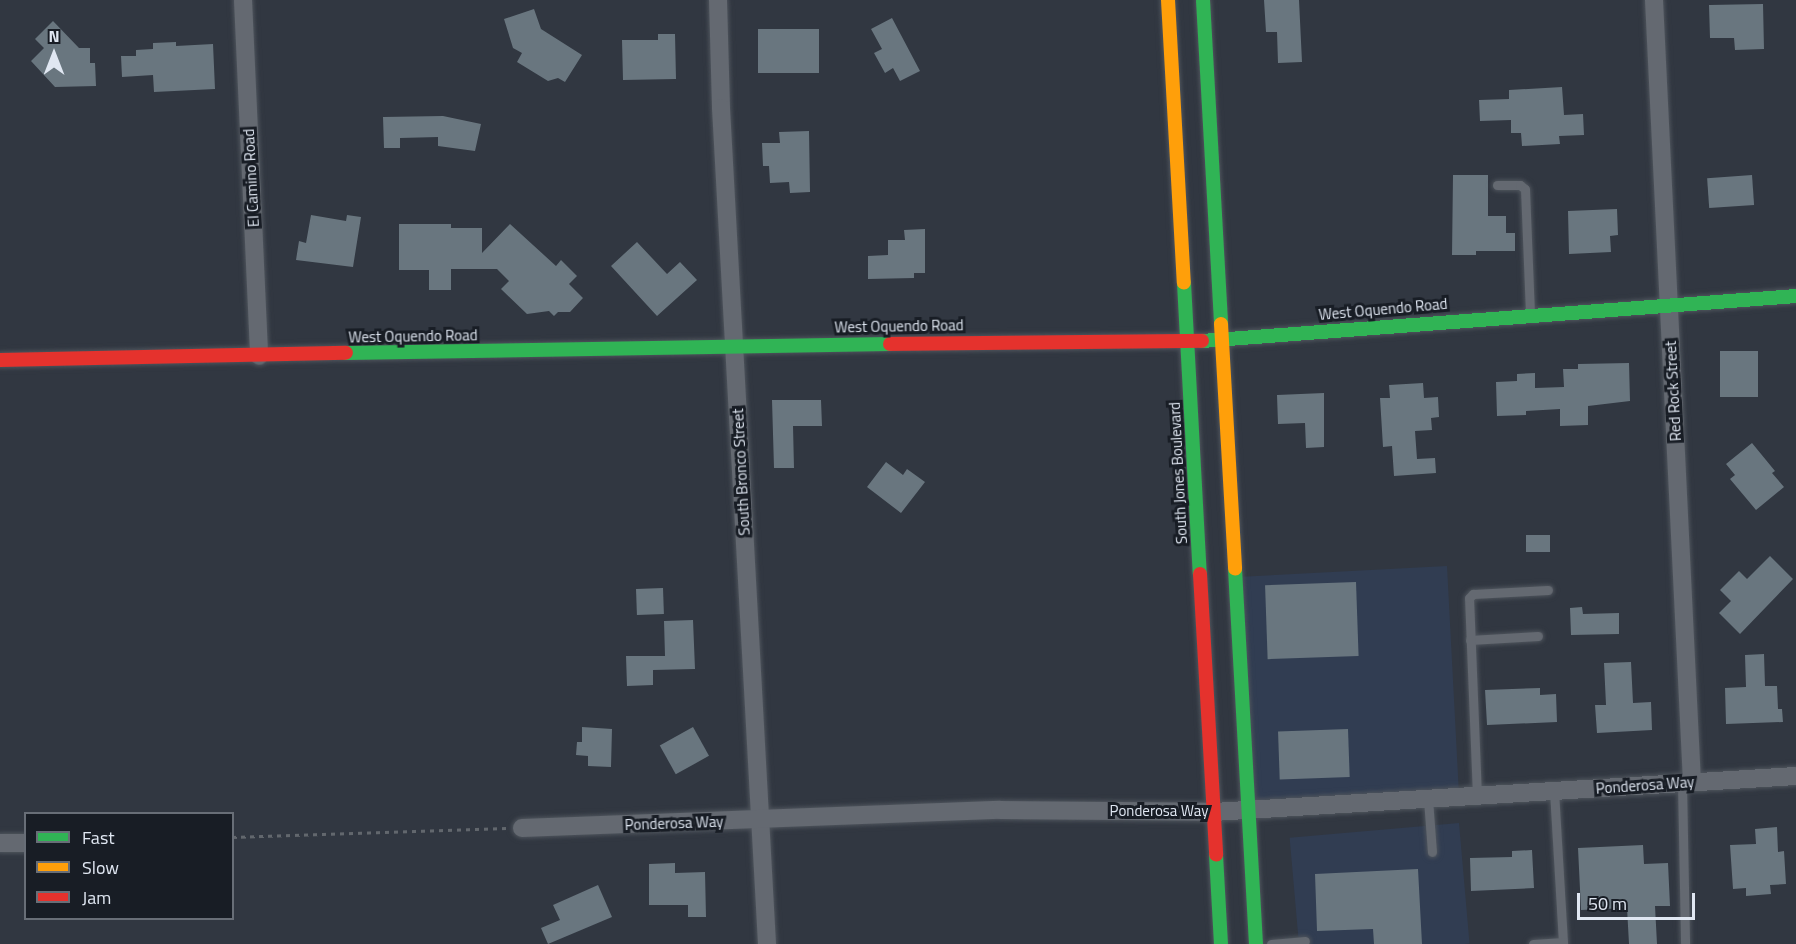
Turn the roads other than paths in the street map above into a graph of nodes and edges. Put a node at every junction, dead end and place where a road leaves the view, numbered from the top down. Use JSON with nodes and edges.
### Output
{"nodes":[{"id":1,"x":243,"y":0,"type":"edge"},
{"id":2,"x":718,"y":0,"type":"edge"},
{"id":3,"x":1168,"y":0,"type":"edge"},
{"id":4,"x":1203,"y":0,"type":"edge"},
{"id":5,"x":1654,"y":0,"type":"edge"},
{"id":6,"x":1497,"y":185,"type":"dead end"},
{"id":7,"x":1796,"y":296,"type":"edge"},
{"id":8,"x":1669,"y":304,"type":"junction"},
{"id":9,"x":1530,"y":315,"type":"junction"},
{"id":10,"x":1222,"y":339,"type":"junction"},
{"id":11,"x":1187,"y":342,"type":"junction"},
{"id":12,"x":734,"y":345,"type":"junction"},
{"id":13,"x":259,"y":356,"type":"junction"},
{"id":14,"x":0,"y":360,"type":"edge"},
{"id":15,"x":1548,"y":590,"type":"dead end"},
{"id":16,"x":1538,"y":636,"type":"dead end"},
{"id":17,"x":1470,"y":640,"type":"junction"},
{"id":18,"x":1796,"y":776,"type":"edge"},
{"id":19,"x":1687,"y":783,"type":"junction"},
{"id":20,"x":1554,"y":791,"type":"junction"},
{"id":21,"x":1478,"y":796,"type":"junction"},
{"id":22,"x":1428,"y":799,"type":"junction"},
{"id":23,"x":1249,"y":809,"type":"junction"},
{"id":24,"x":1214,"y":812,"type":"junction"},
{"id":25,"x":760,"y":820,"type":"junction"},
{"id":26,"x":522,"y":828,"type":"road end"},
{"id":27,"x":0,"y":843,"type":"edge"},
{"id":28,"x":24,"y":843,"type":"edge"},
{"id":29,"x":1432,"y":852,"type":"dead end"},
{"id":30,"x":1305,"y":941,"type":"dead end"},
{"id":31,"x":1563,"y":943,"type":"edge"},
{"id":32,"x":766,"y":944,"type":"edge"},
{"id":33,"x":1221,"y":944,"type":"edge"},
{"id":34,"x":1256,"y":944,"type":"edge"},
{"id":35,"x":1271,"y":944,"type":"edge"},
{"id":36,"x":1533,"y":944,"type":"edge"},
{"id":37,"x":1685,"y":944,"type":"edge"}],
"edges":[{"from":1,"to":13,"type":"street","name":"El Camino Road"},
{"from":2,"to":12,"type":"street","name":"South Bronco Street"},
{"from":3,"to":11,"type":"main road","name":"South Jones Boulevard"},
{"from":4,"to":10,"type":"main road"},
{"from":5,"to":8,"type":"street","name":"Red Rock Street"},
{"from":6,"to":9,"type":"lane"},
{"from":7,"to":8,"type":"main road","name":"West Oquendo Road"},
{"from":8,"to":9,"type":"main road","name":"West Oquendo Road"},
{"from":8,"to":19,"type":"street","name":"Red Rock Street"},
{"from":9,"to":10,"type":"main road","name":"West Oquendo Road"},
{"from":10,"to":11,"type":"main road","name":"West Oquendo Road"},
{"from":10,"to":23,"type":"main road"},
{"from":11,"to":12,"type":"main road","name":"West Oquendo Road"},
{"from":11,"to":24,"type":"main road","name":"South Jones Boulevard"},
{"from":12,"to":13,"type":"main road","name":"West Oquendo Road"},
{"from":12,"to":25,"type":"street","name":"South Bronco Street"},
{"from":13,"to":14,"type":"main road","name":"West Oquendo Road"},
{"from":15,"to":17,"type":"lane"},
{"from":16,"to":17,"type":"lane"},
{"from":17,"to":21,"type":"lane"},
{"from":18,"to":19,"type":"street","name":"Ponderosa Way"},
{"from":19,"to":20,"type":"street","name":"Ponderosa Way"},
{"from":19,"to":37,"type":"lane"},
{"from":20,"to":21,"type":"street","name":"Ponderosa Way"},
{"from":20,"to":31,"type":"lane"},
{"from":21,"to":22,"type":"street","name":"Ponderosa Way"},
{"from":22,"to":23,"type":"street","name":"Ponderosa Way"},
{"from":22,"to":29,"type":"lane"},
{"from":23,"to":24,"type":"street","name":"Ponderosa Way"},
{"from":23,"to":34,"type":"main road"},
{"from":24,"to":25,"type":"street","name":"Ponderosa Way"},
{"from":24,"to":33,"type":"main road","name":"South Jones Boulevard"},
{"from":25,"to":26,"type":"street","name":"Ponderosa Way"},
{"from":25,"to":32,"type":"street","name":"South Bronco Street"},
{"from":27,"to":28,"type":"street"},
{"from":30,"to":35,"type":"lane"},
{"from":31,"to":36,"type":"lane"}]}
